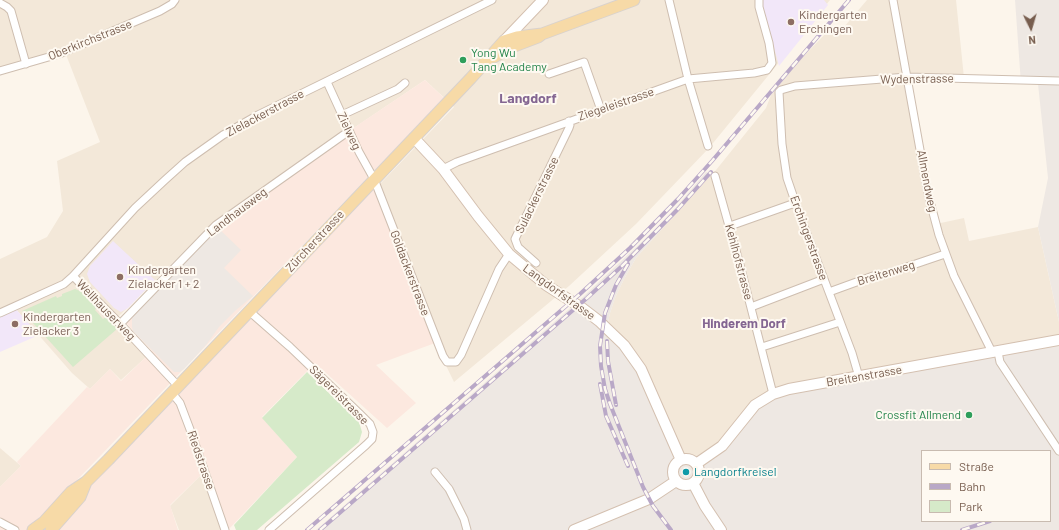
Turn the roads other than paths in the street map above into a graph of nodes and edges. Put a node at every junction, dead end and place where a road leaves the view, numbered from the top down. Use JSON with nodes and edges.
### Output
{"nodes":[{"id":1,"x":175,"y":0,"type":"edge"},
{"id":2,"x":492,"y":0,"type":"edge"},
{"id":3,"x":543,"y":0,"type":"edge"},
{"id":4,"x":634,"y":0,"type":"edge"},
{"id":5,"x":669,"y":0,"type":"edge"},
{"id":6,"x":759,"y":0,"type":"edge"},
{"id":7,"x":894,"y":0,"type":"edge"},
{"id":8,"x":0,"y":3,"type":"edge"},
{"id":9,"x":542,"y":34,"type":"junction"},
{"id":10,"x":504,"y":41,"type":"junction"},
{"id":11,"x":26,"y":64,"type":"junction"},
{"id":12,"x":483,"y":65,"type":"junction"},
{"id":13,"x":0,"y":71,"type":"edge"},
{"id":14,"x":549,"y":74,"type":"dead end"},
{"id":15,"x":907,"y":77,"type":"junction"},
{"id":16,"x":688,"y":79,"type":"junction"},
{"id":17,"x":1059,"y":81,"type":"edge"},
{"id":18,"x":327,"y":82,"type":"junction"},
{"id":19,"x":405,"y":83,"type":"dead end"},
{"id":20,"x":779,"y":95,"type":"joint"},
{"id":21,"x":601,"y":110,"type":"junction"},
{"id":22,"x":342,"y":116,"type":"junction"},
{"id":23,"x":569,"y":121,"type":"junction"},
{"id":24,"x":350,"y":131,"type":"junction"},
{"id":25,"x":414,"y":138,"type":"junction"},
{"id":26,"x":708,"y":146,"type":"dead end"},
{"id":27,"x":444,"y":169,"type":"junction"},
{"id":28,"x":715,"y":176,"type":"dead end"},
{"id":29,"x":374,"y":179,"type":"junction"},
{"id":30,"x":795,"y":203,"type":"junction"},
{"id":31,"x":730,"y":226,"type":"junction"},
{"id":32,"x":509,"y":254,"type":"junction"},
{"id":33,"x":944,"y":254,"type":"junction"},
{"id":34,"x":536,"y":263,"type":"dead end"},
{"id":35,"x":73,"y":276,"type":"junction"},
{"id":36,"x":824,"y":279,"type":"junction"},
{"id":37,"x":829,"y":292,"type":"junction"},
{"id":38,"x":751,"y":306,"type":"junction"},
{"id":39,"x":249,"y":311,"type":"junction"},
{"id":40,"x":0,"y":313,"type":"edge"},
{"id":41,"x":840,"y":322,"type":"junction"},
{"id":42,"x":120,"y":324,"type":"junction"},
{"id":43,"x":1059,"y":340,"type":"edge"},
{"id":44,"x":762,"y":347,"type":"junction"},
{"id":45,"x":994,"y":352,"type":"junction"},
{"id":46,"x":859,"y":377,"type":"junction"},
{"id":47,"x":174,"y":390,"type":"junction"},
{"id":48,"x":773,"y":394,"type":"junction"},
{"id":49,"x":1059,"y":451,"type":"edge"},
{"id":50,"x":681,"y":460,"type":"junction"},
{"id":51,"x":696,"y":464,"type":"junction"},
{"id":52,"x":435,"y":472,"type":"dead end"},
{"id":53,"x":676,"y":480,"type":"junction"},
{"id":54,"x":86,"y":482,"type":"junction"},
{"id":55,"x":693,"y":483,"type":"junction"},
{"id":56,"x":0,"y":522,"type":"edge"},
{"id":57,"x":16,"y":530,"type":"edge"},
{"id":58,"x":33,"y":530,"type":"edge"},
{"id":59,"x":51,"y":530,"type":"edge"},
{"id":60,"x":225,"y":530,"type":"edge"},
{"id":61,"x":269,"y":530,"type":"edge"},
{"id":62,"x":467,"y":530,"type":"edge"},
{"id":63,"x":574,"y":530,"type":"edge"},
{"id":64,"x":721,"y":530,"type":"edge"}],
"edges":[{"from":1,"to":11,"type":"street","name":"Oberkirchstrasse"},
{"from":2,"to":18,"type":"street","name":"Zielackerstrasse"},
{"from":3,"to":10,"type":"street","name":"Zürcherstrasse"},
{"from":4,"to":9,"type":"main road"},
{"from":5,"to":16,"type":"street"},
{"from":6,"to":16,"type":"street","name":"Ziegeleistrasse"},
{"from":7,"to":15,"type":"street","name":"Allmendweg"},
{"from":8,"to":11,"type":"street"},
{"from":9,"to":10,"type":"main road"},
{"from":9,"to":12,"type":"main road"},
{"from":10,"to":12,"type":"main road","name":"Zürcherstrasse"},
{"from":11,"to":13,"type":"street","name":"Oberkirchstrasse"},
{"from":12,"to":25,"type":"main road","name":"Zürcherstrasse"},
{"from":14,"to":21,"type":"street"},
{"from":15,"to":17,"type":"street","name":"Wydenstrasse"},
{"from":15,"to":20,"type":"street","name":"Wydenstrasse"},
{"from":15,"to":33,"type":"street","name":"Allmendweg"},
{"from":16,"to":21,"type":"street","name":"Ziegeleistrasse"},
{"from":16,"to":26,"type":"street"},
{"from":18,"to":22,"type":"street","name":"Zielweg"},
{"from":18,"to":35,"type":"street","name":"Zielackerstrasse"},
{"from":19,"to":22,"type":"street"},
{"from":20,"to":30,"type":"street","name":"Erchingerstrasse"},
{"from":21,"to":23,"type":"street","name":"Ziegeleistrasse"},
{"from":22,"to":24,"type":"street","name":"Zielweg"},
{"from":23,"to":27,"type":"street","name":"Ziegeleistrasse"},
{"from":23,"to":34,"type":"street","name":"Sulackerstrasse"},
{"from":24,"to":29,"type":"street","name":"Zielweg"},
{"from":24,"to":42,"type":"street","name":"Landhausweg"},
{"from":25,"to":27,"type":"street","name":"Langdorfstrasse"},
{"from":25,"to":29,"type":"main road","name":"Zürcherstrasse"},
{"from":27,"to":32,"type":"street","name":"Langdorfstrasse"},
{"from":28,"to":31,"type":"street","name":"Kehlhofstrasse"},
{"from":29,"to":32,"type":"street","name":"Goldackerstrasse"},
{"from":29,"to":39,"type":"main road","name":"Zürcherstrasse"},
{"from":30,"to":31,"type":"street"},
{"from":30,"to":36,"type":"street","name":"Erchingerstrasse"},
{"from":31,"to":38,"type":"street","name":"Kehlhofstrasse"},
{"from":32,"to":50,"type":"street","name":"Langdorfstrasse"},
{"from":33,"to":37,"type":"street","name":"Breitenweg"},
{"from":33,"to":45,"type":"street","name":"Allmendweg"},
{"from":35,"to":40,"type":"street","name":"Wellhauserweg"},
{"from":35,"to":42,"type":"street","name":"Wellhauserweg"},
{"from":36,"to":37,"type":"street","name":"Erchingerstrasse"},
{"from":36,"to":38,"type":"street"},
{"from":37,"to":41,"type":"street","name":"Erchingerstrasse"},
{"from":38,"to":44,"type":"street","name":"Kehlhofstrasse"},
{"from":39,"to":47,"type":"main road","name":"Zürcherstrasse"},
{"from":39,"to":61,"type":"street","name":"Sägereistrasse"},
{"from":41,"to":44,"type":"street"},
{"from":41,"to":46,"type":"street","name":"Erchingerstrasse"},
{"from":42,"to":47,"type":"street","name":"Wellhauserweg"},
{"from":43,"to":45,"type":"street","name":"Breitenstrasse"},
{"from":44,"to":48,"type":"street","name":"Kehlhofstrasse"},
{"from":45,"to":46,"type":"street","name":"Breitenstrasse"},
{"from":45,"to":49,"type":"street","name":"Allmendweg"},
{"from":46,"to":48,"type":"street","name":"Breitenstrasse"},
{"from":47,"to":54,"type":"main road","name":"Zürcherstrasse"},
{"from":47,"to":60,"type":"street","name":"Riedstrasse"},
{"from":48,"to":51,"type":"street","name":"Breitenstrasse"},
{"from":50,"to":51,"type":"street"},
{"from":50,"to":53,"type":"street"},
{"from":51,"to":55,"type":"street"},
{"from":52,"to":62,"type":"street"},
{"from":53,"to":55,"type":"street"},
{"from":53,"to":63,"type":"street"},
{"from":54,"to":58,"type":"main road","name":"Zürcherstrasse"},
{"from":54,"to":59,"type":"main road","name":"Zürcherstrasse"},
{"from":55,"to":64,"type":"street"},
{"from":56,"to":57,"type":"street"}]}
